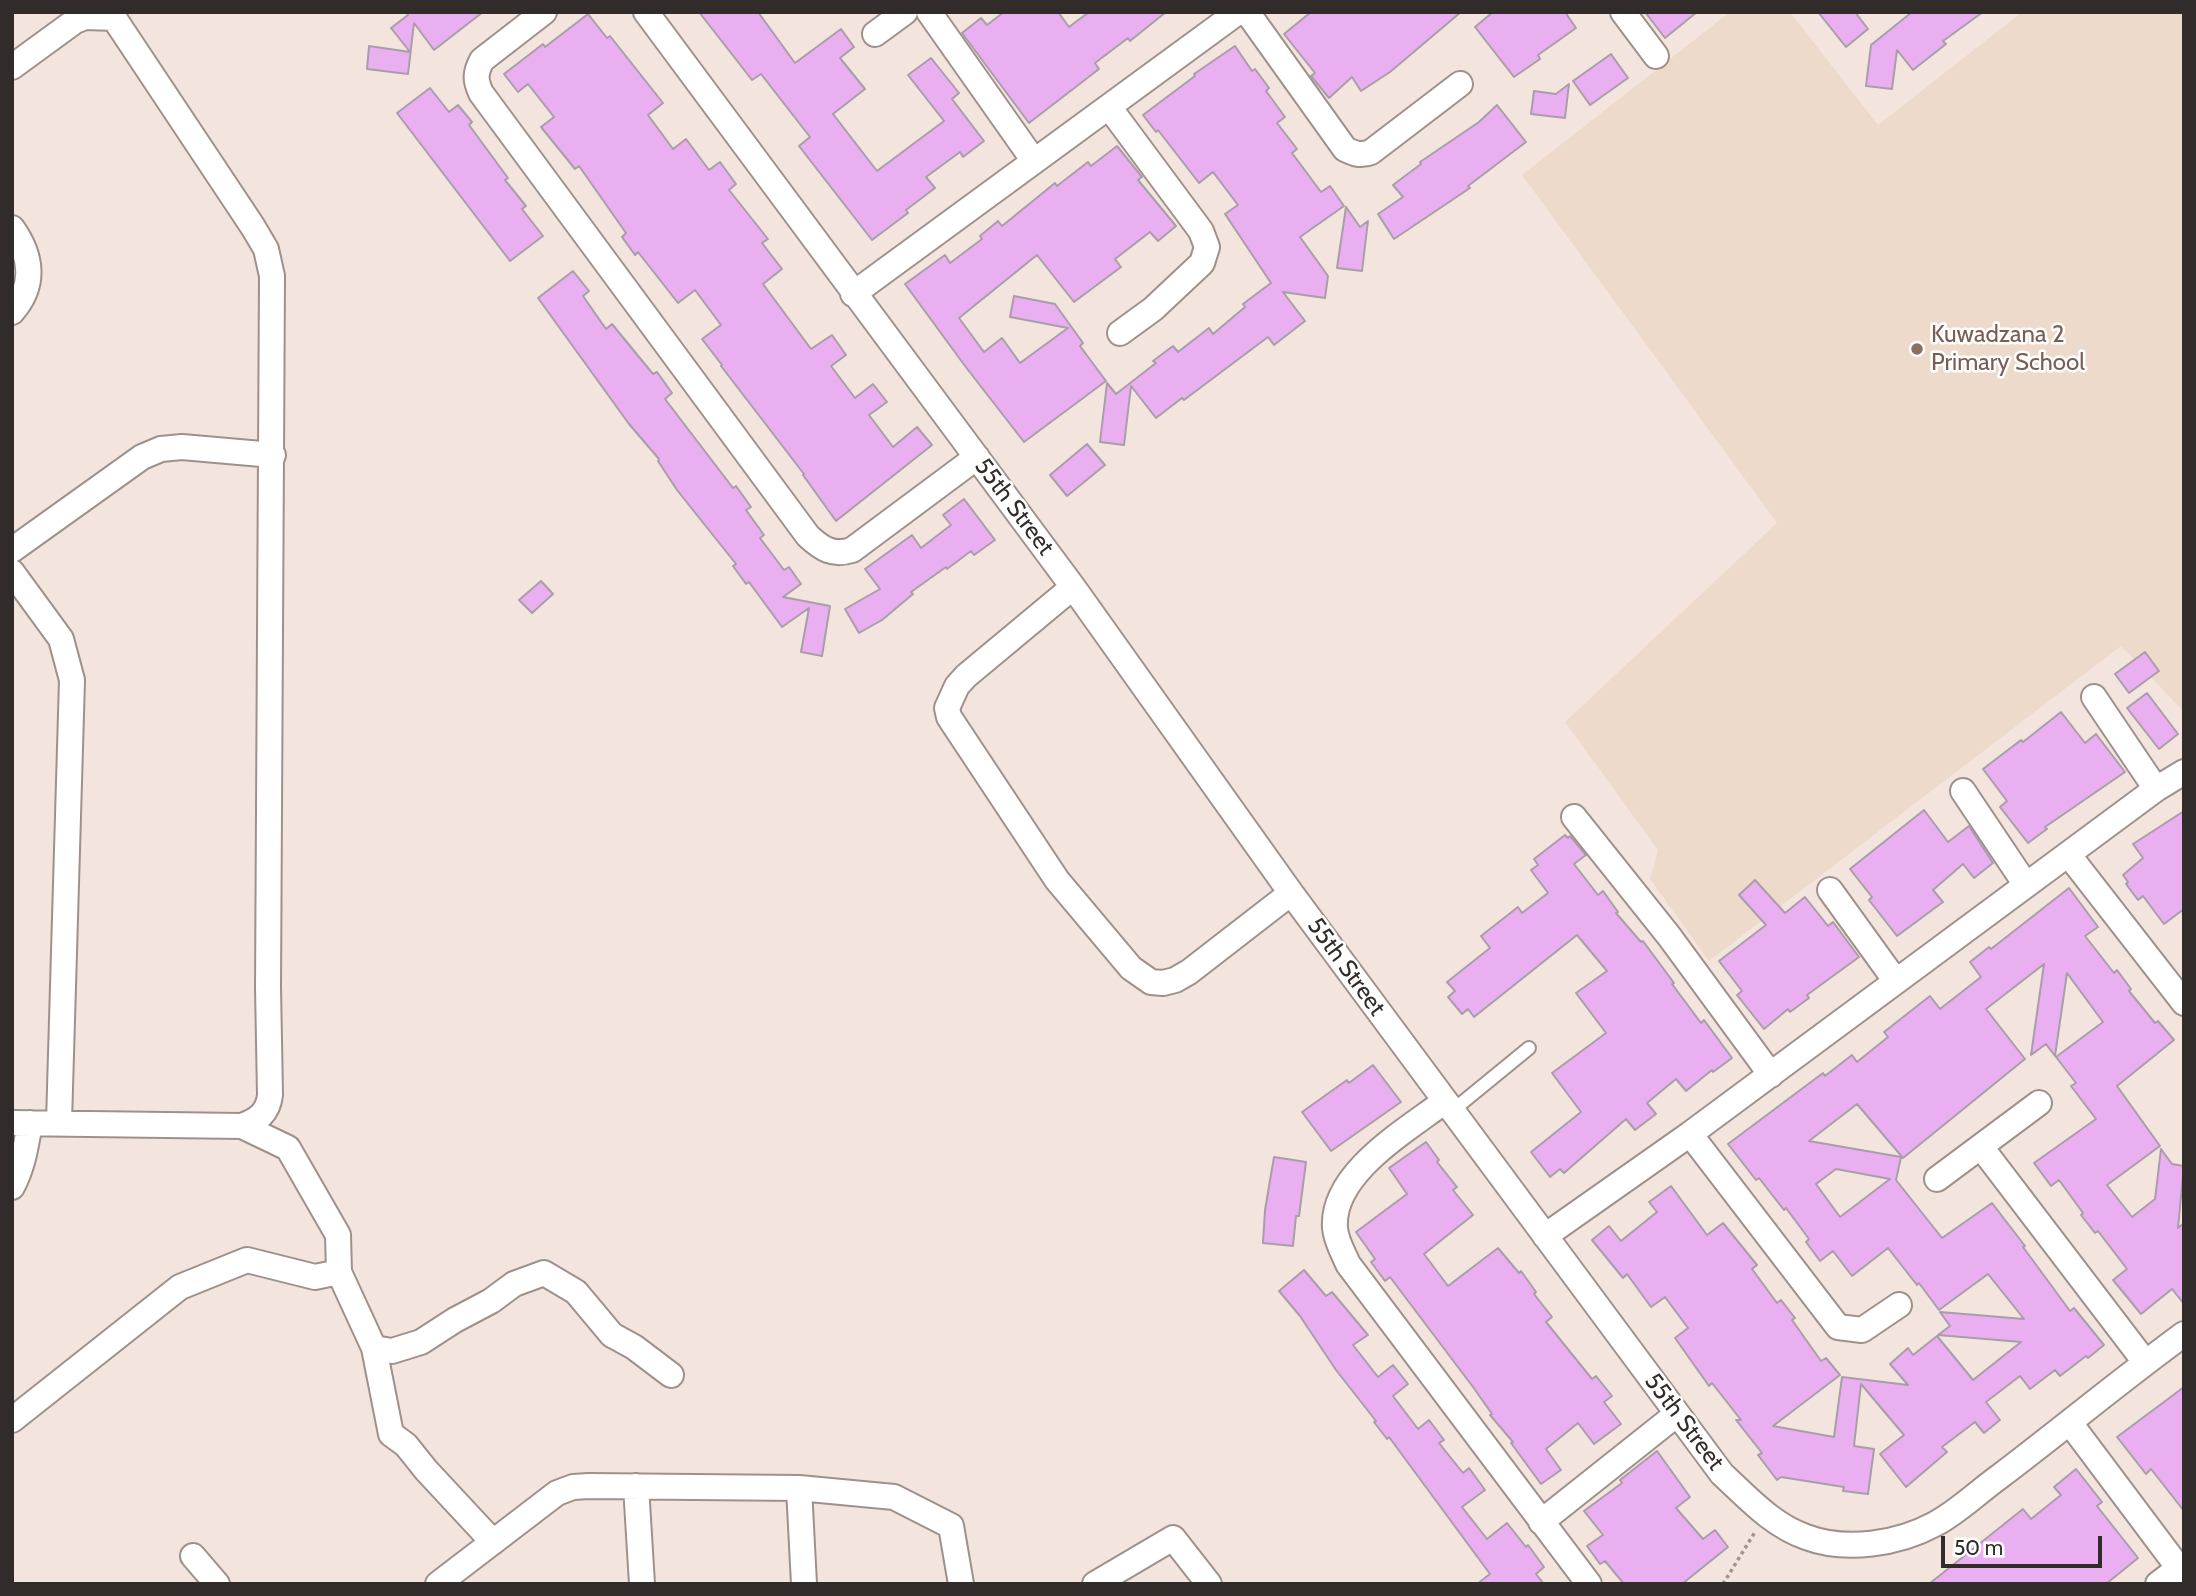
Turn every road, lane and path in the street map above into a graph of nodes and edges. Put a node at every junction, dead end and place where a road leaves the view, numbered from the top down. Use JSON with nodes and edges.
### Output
{"nodes":[{"id":1,"x":544,"y":12,"type":"edge"},
{"id":2,"x":646,"y":12,"type":"edge"},
{"id":3,"x":905,"y":12,"type":"edge"},
{"id":4,"x":929,"y":12,"type":"edge"},
{"id":5,"x":1238,"y":12,"type":"edge"},
{"id":6,"x":1247,"y":12,"type":"edge"},
{"id":7,"x":1623,"y":12,"type":"edge"},
{"id":8,"x":113,"y":15,"type":"edge"},
{"id":9,"x":875,"y":34,"type":"dead end"},
{"id":10,"x":1656,"y":56,"type":"dead end"},
{"id":11,"x":12,"y":67,"type":"edge"},
{"id":12,"x":1460,"y":84,"type":"dead end"},
{"id":13,"x":1109,"y":107,"type":"junction"},
{"id":14,"x":1034,"y":162,"type":"junction"},
{"id":15,"x":12,"y":228,"type":"edge"},
{"id":16,"x":853,"y":294,"type":"junction"},
{"id":17,"x":12,"y":312,"type":"edge"},
{"id":18,"x":1120,"y":333,"type":"dead end"},
{"id":19,"x":273,"y":455,"type":"junction"},
{"id":20,"x":977,"y":457,"type":"junction"},
{"id":21,"x":12,"y":550,"type":"edge"},
{"id":22,"x":12,"y":572,"type":"edge"},
{"id":23,"x":1073,"y":587,"type":"junction"},
{"id":24,"x":2094,"y":697,"type":"dead end"},
{"id":25,"x":2184,"y":772,"type":"edge"},
{"id":26,"x":2156,"y":789,"type":"junction"},
{"id":27,"x":1963,"y":791,"type":"dead end"},
{"id":28,"x":1574,"y":817,"type":"dead end"},
{"id":29,"x":2068,"y":854,"type":"junction"},
{"id":30,"x":2025,"y":885,"type":"junction"},
{"id":31,"x":1830,"y":890,"type":"dead end"},
{"id":32,"x":1291,"y":893,"type":"junction"},
{"id":33,"x":1895,"y":981,"type":"junction"},
{"id":34,"x":2184,"y":1003,"type":"edge"},
{"id":35,"x":1529,"y":1048,"type":"dead end"},
{"id":36,"x":1771,"y":1075,"type":"junction"},
{"id":37,"x":2039,"y":1103,"type":"dead end"},
{"id":38,"x":1449,"y":1106,"type":"junction"},
{"id":39,"x":59,"y":1122,"type":"junction"},
{"id":40,"x":21,"y":1123,"type":"edge"},
{"id":41,"x":242,"y":1126,"type":"junction"},
{"id":42,"x":1690,"y":1134,"type":"junction"},
{"id":43,"x":1981,"y":1147,"type":"junction"},
{"id":44,"x":1937,"y":1180,"type":"dead end"},
{"id":45,"x":12,"y":1187,"type":"edge"},
{"id":46,"x":1545,"y":1236,"type":"junction"},
{"id":47,"x":339,"y":1272,"type":"junction"},
{"id":48,"x":1899,"y":1305,"type":"dead end"},
{"id":49,"x":2184,"y":1334,"type":"edge"},
{"id":50,"x":374,"y":1348,"type":"junction"},
{"id":51,"x":2145,"y":1362,"type":"junction"},
{"id":52,"x":671,"y":1375,"type":"dead end"},
{"id":53,"x":1677,"y":1414,"type":"junction"},
{"id":54,"x":12,"y":1420,"type":"edge"},
{"id":55,"x":2070,"y":1423,"type":"junction"},
{"id":56,"x":636,"y":1486,"type":"junction"},
{"id":57,"x":799,"y":1488,"type":"junction"},
{"id":58,"x":1765,"y":1515,"type":"junction"},
{"id":59,"x":1541,"y":1522,"type":"junction"},
{"id":60,"x":493,"y":1542,"type":"junction"},
{"id":61,"x":193,"y":1556,"type":"dead end"},
{"id":62,"x":2181,"y":1571,"type":"edge"},
{"id":63,"x":217,"y":1584,"type":"edge"},
{"id":64,"x":438,"y":1584,"type":"edge"},
{"id":65,"x":642,"y":1584,"type":"edge"},
{"id":66,"x":804,"y":1584,"type":"edge"},
{"id":67,"x":961,"y":1584,"type":"edge"},
{"id":68,"x":1095,"y":1584,"type":"edge"},
{"id":69,"x":1209,"y":1584,"type":"edge"},
{"id":70,"x":1589,"y":1584,"type":"edge"},
{"id":71,"x":1723,"y":1584,"type":"edge"},
{"id":72,"x":2158,"y":1584,"type":"edge"}],
"edges":[{"from":1,"to":20,"type":"street"},
{"from":2,"to":16,"type":"street","name":"55th Street"},
{"from":3,"to":9,"type":"street"},
{"from":4,"to":14,"type":"street"},
{"from":5,"to":13,"type":"street"},
{"from":6,"to":12,"type":"street"},
{"from":7,"to":10,"type":"street"},
{"from":8,"to":11,"type":"street"},
{"from":8,"to":19,"type":"street"},
{"from":13,"to":14,"type":"street"},
{"from":13,"to":18,"type":"street"},
{"from":14,"to":16,"type":"street"},
{"from":15,"to":17,"type":"street"},
{"from":16,"to":20,"type":"street","name":"55th Street"},
{"from":19,"to":21,"type":"street"},
{"from":19,"to":41,"type":"street"},
{"from":20,"to":23,"type":"street","name":"55th Street"},
{"from":22,"to":39,"type":"street"},
{"from":23,"to":32,"type":"street","name":"55th Street"},
{"from":23,"to":32,"type":"street"},
{"from":24,"to":26,"type":"street"},
{"from":25,"to":26,"type":"street"},
{"from":26,"to":29,"type":"street"},
{"from":27,"to":30,"type":"street"},
{"from":28,"to":36,"type":"street"},
{"from":29,"to":30,"type":"street"},
{"from":29,"to":34,"type":"street"},
{"from":30,"to":33,"type":"street"},
{"from":31,"to":33,"type":"street"},
{"from":32,"to":38,"type":"street","name":"55th Street"},
{"from":33,"to":36,"type":"street"},
{"from":35,"to":38,"type":"lane"},
{"from":36,"to":42,"type":"street"},
{"from":37,"to":43,"type":"street"},
{"from":38,"to":46,"type":"street","name":"55th Street"},
{"from":38,"to":59,"type":"street"},
{"from":39,"to":40,"type":"street"},
{"from":39,"to":41,"type":"street"},
{"from":40,"to":45,"type":"street"},
{"from":41,"to":47,"type":"street"},
{"from":42,"to":46,"type":"street"},
{"from":42,"to":48,"type":"street"},
{"from":43,"to":44,"type":"street"},
{"from":43,"to":51,"type":"street"},
{"from":46,"to":53,"type":"street","name":"55th Street"},
{"from":47,"to":50,"type":"street"},
{"from":47,"to":54,"type":"street"},
{"from":49,"to":51,"type":"street","name":"55th Street"},
{"from":50,"to":52,"type":"street"},
{"from":50,"to":60,"type":"street"},
{"from":51,"to":55,"type":"street","name":"55th Street"},
{"from":53,"to":58,"type":"street","name":"55th Street"},
{"from":53,"to":59,"type":"street"},
{"from":55,"to":58,"type":"street","name":"55th Street"},
{"from":55,"to":62,"type":"street"},
{"from":56,"to":57,"type":"street"},
{"from":56,"to":60,"type":"street"},
{"from":56,"to":65,"type":"street"},
{"from":57,"to":66,"type":"street"},
{"from":57,"to":67,"type":"street"},
{"from":58,"to":71,"type":"path"},
{"from":59,"to":70,"type":"street"},
{"from":60,"to":64,"type":"street"},
{"from":61,"to":63,"type":"street"},
{"from":62,"to":72,"type":"street"},
{"from":68,"to":69,"type":"street"}]}
